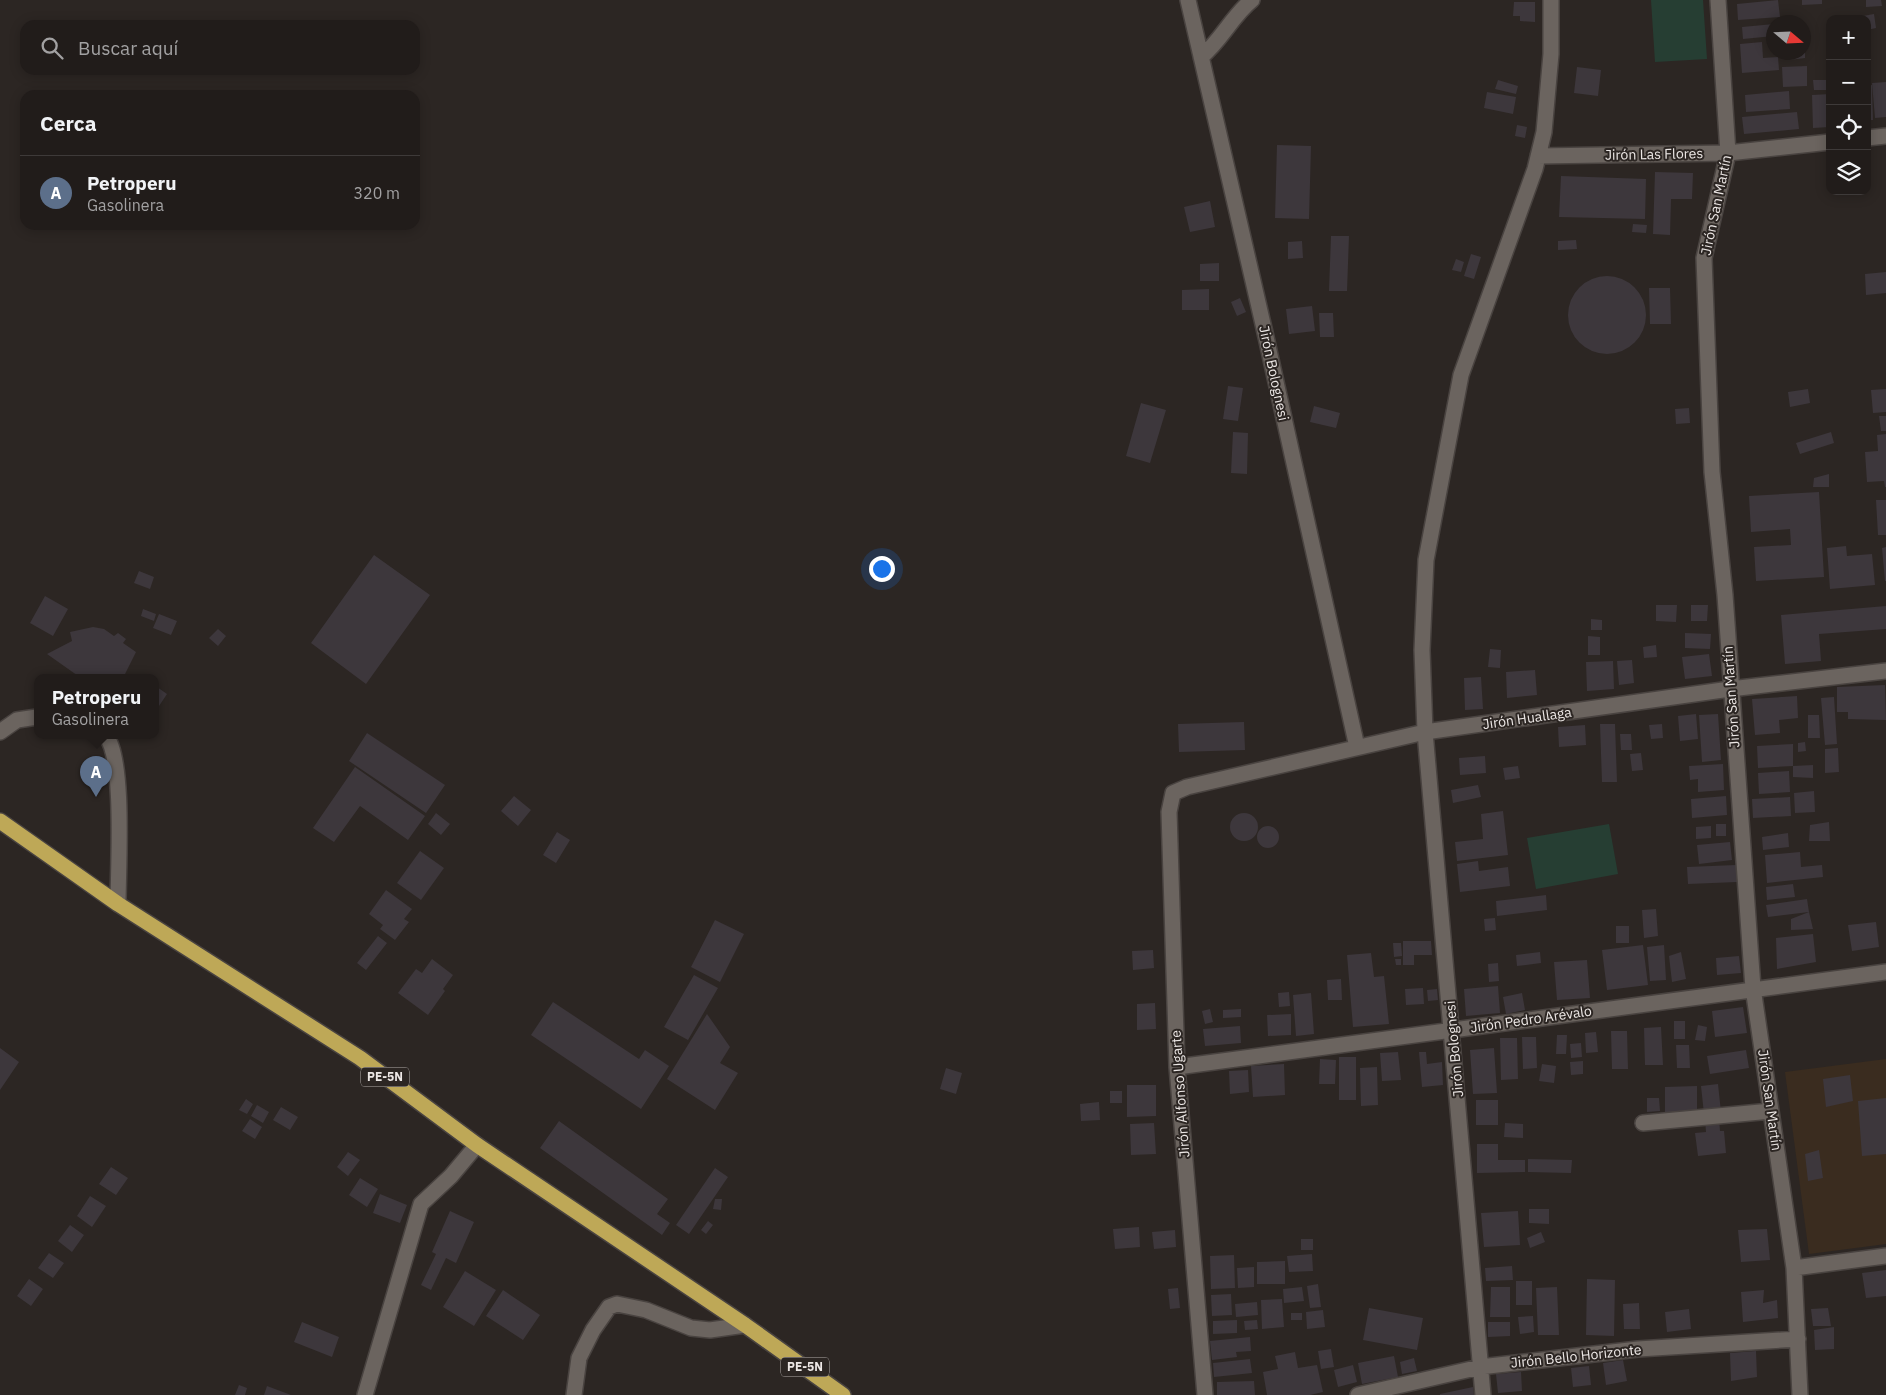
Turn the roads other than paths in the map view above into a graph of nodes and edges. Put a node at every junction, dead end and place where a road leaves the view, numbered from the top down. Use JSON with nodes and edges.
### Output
{"nodes":[{"id":1,"x":1252,"y":0,"type":"edge"},
{"id":2,"x":1551,"y":0,"type":"edge"},
{"id":3,"x":1718,"y":0,"type":"edge"},
{"id":4,"x":1192,"y":3,"type":"edge"},
{"id":5,"x":1201,"y":56,"type":"junction"},
{"id":6,"x":1886,"y":136,"type":"edge"},
{"id":7,"x":1871,"y":138,"type":"edge"},
{"id":8,"x":1826,"y":142,"type":"edge"},
{"id":9,"x":1728,"y":153,"type":"junction"},
{"id":10,"x":1538,"y":156,"type":"junction"},
{"id":11,"x":1886,"y":671,"type":"edge"},
{"id":12,"x":1730,"y":689,"type":"junction"},
{"id":13,"x":34,"y":717,"type":"edge"},
{"id":14,"x":0,"y":732,"type":"edge"},
{"id":15,"x":1426,"y":732,"type":"junction"},
{"id":16,"x":109,"y":739,"type":"edge"},
{"id":17,"x":1357,"y":747,"type":"junction"},
{"id":18,"x":1174,"y":793,"type":"joint"},
{"id":19,"x":0,"y":821,"type":"edge"},
{"id":20,"x":118,"y":904,"type":"junction"},
{"id":21,"x":1886,"y":972,"type":"edge"},
{"id":22,"x":1753,"y":988,"type":"junction"},
{"id":23,"x":1452,"y":1030,"type":"junction"},
{"id":24,"x":1177,"y":1067,"type":"junction"},
{"id":25,"x":1771,"y":1112,"type":"junction"},
{"id":26,"x":1643,"y":1123,"type":"dead end"},
{"id":27,"x":477,"y":1145,"type":"junction"},
{"id":28,"x":1886,"y":1256,"type":"edge"},
{"id":29,"x":1794,"y":1268,"type":"junction"},
{"id":30,"x":745,"y":1325,"type":"junction"},
{"id":31,"x":1798,"y":1339,"type":"junction"},
{"id":32,"x":1480,"y":1367,"type":"junction"},
{"id":33,"x":365,"y":1395,"type":"edge"},
{"id":34,"x":574,"y":1395,"type":"edge"},
{"id":35,"x":843,"y":1395,"type":"edge"},
{"id":36,"x":1205,"y":1395,"type":"edge"},
{"id":37,"x":1358,"y":1395,"type":"edge"},
{"id":38,"x":1483,"y":1395,"type":"edge"},
{"id":39,"x":1800,"y":1395,"type":"edge"}],
"edges":[{"from":1,"to":5,"type":"street"},
{"from":2,"to":10,"type":"street","name":"Jirón Bolognesi"},
{"from":3,"to":9,"type":"street","name":"Jirón San Martín"},
{"from":4,"to":5,"type":"street","name":"Jirón Bolognesi"},
{"from":5,"to":17,"type":"street","name":"Jirón Bolognesi"},
{"from":6,"to":7,"type":"street"},
{"from":8,"to":9,"type":"street","name":"Jirón Las Flores"},
{"from":9,"to":10,"type":"street","name":"Jirón Las Flores"},
{"from":9,"to":12,"type":"street","name":"Jirón San Martín"},
{"from":10,"to":15,"type":"street","name":"Jirón Bolognesi"},
{"from":11,"to":12,"type":"street","name":"Jirón Huallaga"},
{"from":12,"to":15,"type":"street","name":"Jirón Huallaga"},
{"from":12,"to":22,"type":"street","name":"Jirón San Martín"},
{"from":13,"to":14,"type":"street"},
{"from":15,"to":17,"type":"street","name":"Jirón Huallaga"},
{"from":15,"to":23,"type":"street","name":"Jirón Bolognesi"},
{"from":16,"to":20,"type":"street"},
{"from":17,"to":18,"type":"street","name":"Jirón Huallaga"},
{"from":18,"to":24,"type":"street","name":"Jirón Alfonso Ugarte"},
{"from":19,"to":20,"type":"highway","number":"PE-5N"},
{"from":20,"to":27,"type":"highway","number":"PE-5N"},
{"from":21,"to":22,"type":"street","name":"Jirón Pedro Arévalo"},
{"from":22,"to":23,"type":"street","name":"Jirón Pedro Arévalo"},
{"from":22,"to":25,"type":"street","name":"Jirón San Martín"},
{"from":23,"to":24,"type":"street","name":"Jirón Pedro Arévalo"},
{"from":23,"to":32,"type":"street","name":"Jirón Bolognesi"},
{"from":24,"to":36,"type":"street","name":"Jirón Alfonso Ugarte"},
{"from":25,"to":26,"type":"street"},
{"from":25,"to":29,"type":"street","name":"Jirón San Martín"},
{"from":27,"to":30,"type":"highway","number":"PE-5N"},
{"from":27,"to":33,"type":"street"},
{"from":28,"to":29,"type":"street"},
{"from":29,"to":31,"type":"street","name":"Jirón San Martín"},
{"from":30,"to":34,"type":"street"},
{"from":30,"to":35,"type":"highway","number":"PE-5N"},
{"from":31,"to":32,"type":"street","name":"Jirón Bello Horizonte"},
{"from":31,"to":39,"type":"street","name":"Jirón San Martín"},
{"from":32,"to":37,"type":"street","name":"Jirón Bello Horizonte"},
{"from":32,"to":38,"type":"street","name":"Jirón Bolognesi"}]}
